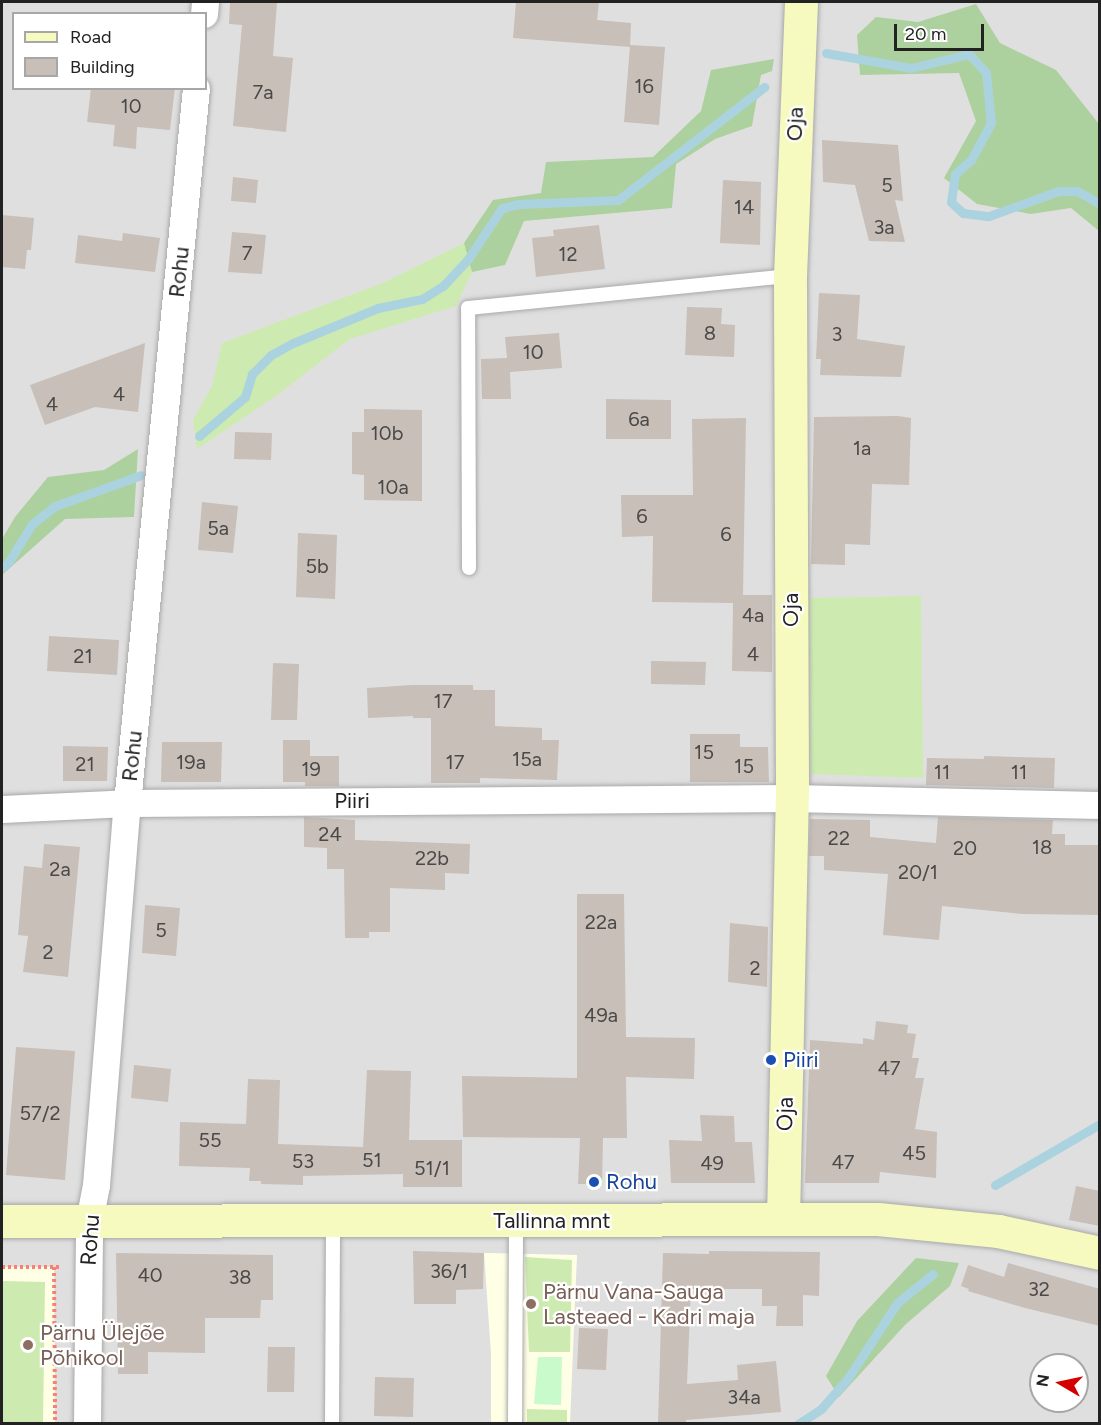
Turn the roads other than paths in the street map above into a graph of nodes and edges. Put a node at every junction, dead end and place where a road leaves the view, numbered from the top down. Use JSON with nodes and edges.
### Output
{"nodes":[{"id":1,"x":801,"y":2,"type":"edge"},
{"id":2,"x":196,"y":90,"type":"edge"},
{"id":3,"x":790,"y":276,"type":"junction"},
{"id":4,"x":469,"y":568,"type":"dead end"},
{"id":5,"x":792,"y":798,"type":"junction"},
{"id":6,"x":127,"y":803,"type":"junction"},
{"id":7,"x":1100,"y":805,"type":"edge"},
{"id":8,"x":2,"y":809,"type":"edge"},
{"id":9,"x":783,"y":1219,"type":"junction"},
{"id":10,"x":2,"y":1221,"type":"edge"},
{"id":11,"x":89,"y":1221,"type":"junction"},
{"id":12,"x":333,"y":1221,"type":"junction"},
{"id":13,"x":516,"y":1222,"type":"junction"},
{"id":14,"x":1100,"y":1253,"type":"edge"},
{"id":15,"x":87,"y":1424,"type":"edge"},
{"id":16,"x":332,"y":1424,"type":"edge"},
{"id":17,"x":515,"y":1424,"type":"edge"}],
"edges":[{"from":1,"to":3,"type":"street","name":"Oja"},
{"from":2,"to":6,"type":"street","name":"Rohu"},
{"from":3,"to":4,"type":"lane"},
{"from":3,"to":5,"type":"street","name":"Oja"},
{"from":5,"to":6,"type":"street","name":"Piiri"},
{"from":5,"to":7,"type":"street","name":"Piiri"},
{"from":5,"to":9,"type":"street","name":"Oja"},
{"from":6,"to":8,"type":"street","name":"Piiri"},
{"from":6,"to":11,"type":"street","name":"Rohu"},
{"from":9,"to":13,"type":"street","name":"Tallinna mnt"},
{"from":9,"to":14,"type":"street","name":"Tallinna mnt"},
{"from":10,"to":11,"type":"street","name":"Tallinna mnt"},
{"from":11,"to":12,"type":"street","name":"Tallinna mnt"},
{"from":11,"to":15,"type":"street","name":"Rohu"},
{"from":12,"to":13,"type":"street","name":"Tallinna mnt"},
{"from":12,"to":16,"type":"lane"},
{"from":13,"to":17,"type":"lane"}]}
